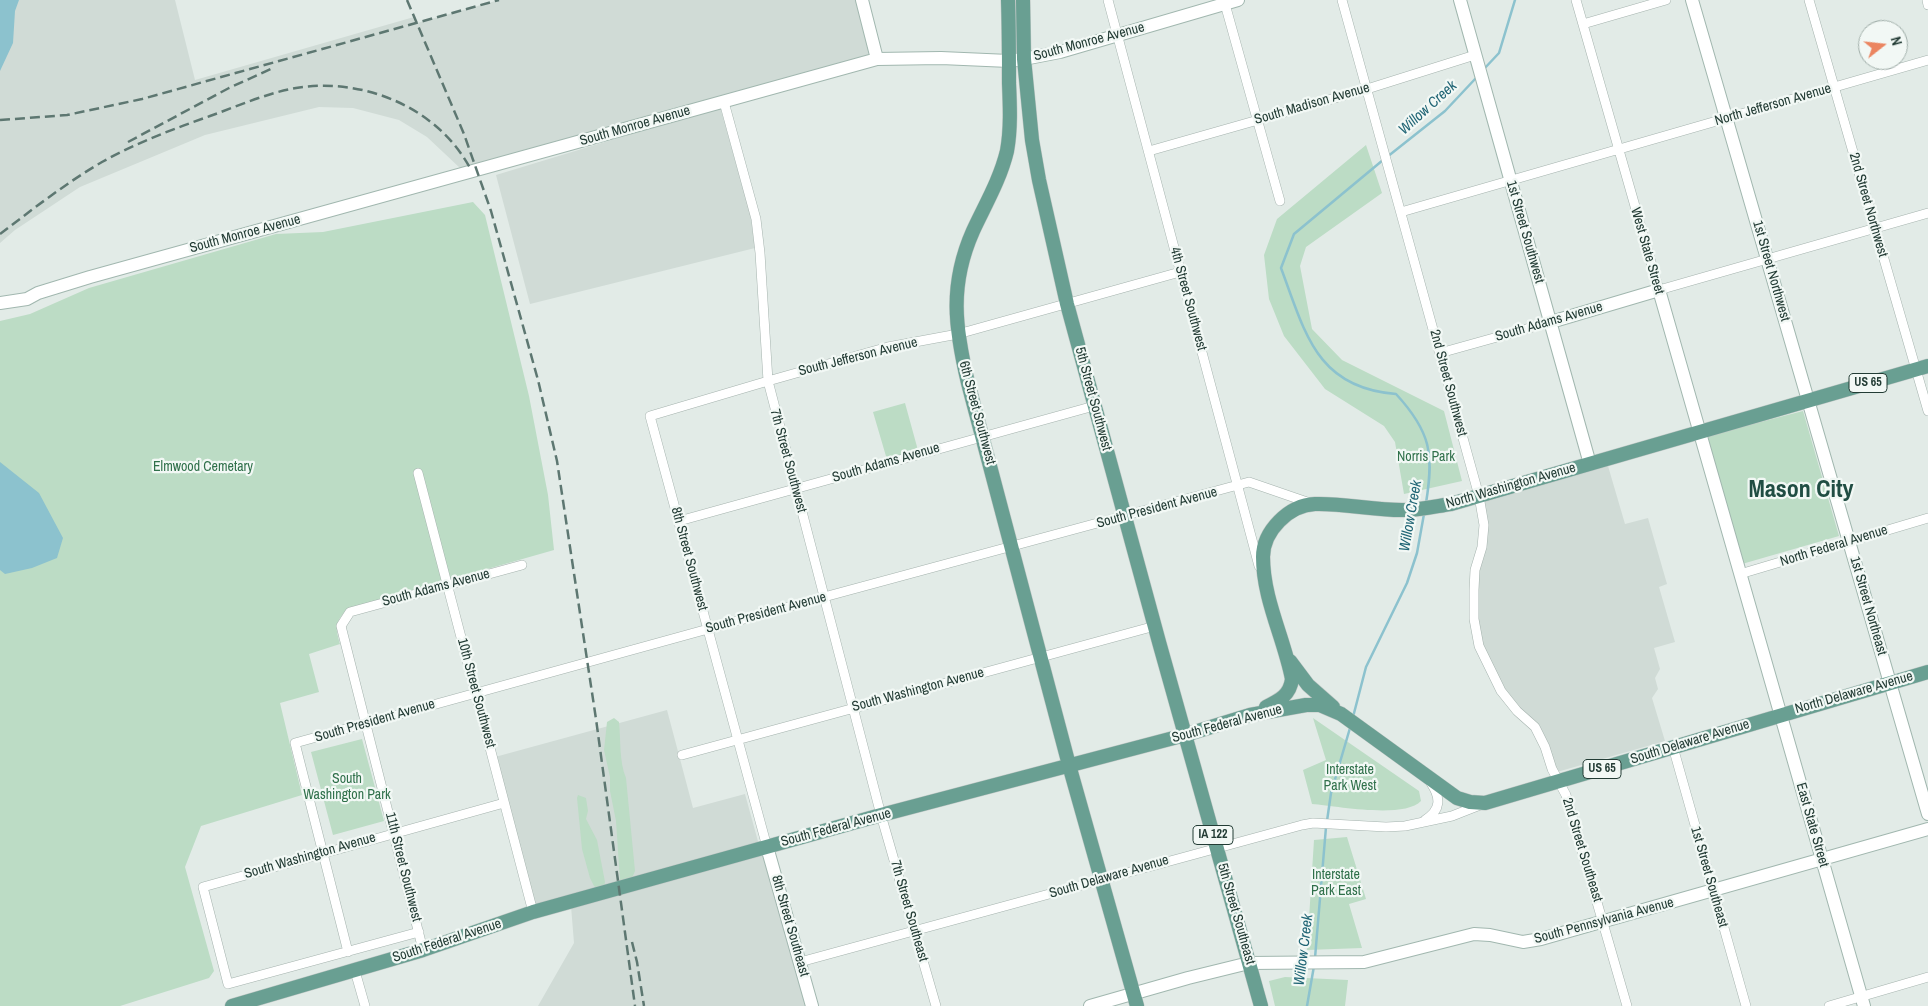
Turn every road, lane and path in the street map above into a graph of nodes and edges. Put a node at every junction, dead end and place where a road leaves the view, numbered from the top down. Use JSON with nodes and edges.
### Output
{"nodes":[{"id":1,"x":862,"y":0,"type":"edge"},
{"id":2,"x":1008,"y":0,"type":"edge"},
{"id":3,"x":1023,"y":0,"type":"edge"},
{"id":4,"x":1108,"y":0,"type":"edge"},
{"id":5,"x":1342,"y":0,"type":"edge"},
{"id":6,"x":1460,"y":0,"type":"edge"},
{"id":7,"x":1576,"y":0,"type":"edge"},
{"id":8,"x":1666,"y":0,"type":"edge"},
{"id":9,"x":1692,"y":0,"type":"edge"},
{"id":10,"x":1809,"y":0,"type":"edge"},
{"id":11,"x":1926,"y":0,"type":"edge"},
{"id":12,"x":1231,"y":2,"type":"edge"},
{"id":13,"x":1928,"y":5,"type":"edge"},
{"id":14,"x":1583,"y":24,"type":"junction"},
{"id":15,"x":1118,"y":35,"type":"junction"},
{"id":16,"x":1476,"y":56,"type":"junction"},
{"id":17,"x":1024,"y":59,"type":"junction"},
{"id":18,"x":877,"y":60,"type":"junction"},
{"id":19,"x":1928,"y":60,"type":"edge"},
{"id":20,"x":1009,"y":61,"type":"junction"},
{"id":21,"x":1834,"y":87,"type":"junction"},
{"id":22,"x":1366,"y":89,"type":"junction"},
{"id":23,"x":724,"y":102,"type":"junction"},
{"id":24,"x":1727,"y":118,"type":"junction"},
{"id":25,"x":1258,"y":120,"type":"junction"},
{"id":26,"x":1618,"y":149,"type":"junction"},
{"id":27,"x":1148,"y":151,"type":"junction"},
{"id":28,"x":1511,"y":180,"type":"junction"},
{"id":29,"x":1280,"y":201,"type":"dead end"},
{"id":30,"x":1401,"y":212,"type":"junction"},
{"id":31,"x":1928,"y":213,"type":"edge"},
{"id":32,"x":1875,"y":228,"type":"junction"},
{"id":33,"x":1767,"y":259,"type":"junction"},
{"id":34,"x":1180,"y":272,"type":"junction"},
{"id":35,"x":90,"y":277,"type":"junction"},
{"id":36,"x":1659,"y":290,"type":"junction"},
{"id":37,"x":38,"y":293,"type":"junction"},
{"id":38,"x":0,"y":295,"type":"edge"},
{"id":39,"x":0,"y":303,"type":"edge"},
{"id":40,"x":1068,"y":304,"type":"junction"},
{"id":41,"x":0,"y":313,"type":"edge"},
{"id":42,"x":1551,"y":322,"type":"junction"},
{"id":43,"x":958,"y":334,"type":"junction"},
{"id":44,"x":1440,"y":353,"type":"junction"},
{"id":45,"x":1922,"y":368,"type":"edge"},
{"id":46,"x":768,"y":381,"type":"junction"},
{"id":47,"x":1808,"y":400,"type":"junction"},
{"id":48,"x":1094,"y":406,"type":"junction"},
{"id":49,"x":1928,"y":411,"type":"edge"},
{"id":50,"x":650,"y":416,"type":"joint"},
{"id":51,"x":1700,"y":432,"type":"junction"},
{"id":52,"x":983,"y":436,"type":"junction"},
{"id":53,"x":1590,"y":464,"type":"junction"},
{"id":54,"x":418,"y":473,"type":"dead end"},
{"id":55,"x":1237,"y":486,"type":"junction"},
{"id":56,"x":795,"y":489,"type":"junction"},
{"id":57,"x":1478,"y":496,"type":"junction"},
{"id":58,"x":1313,"y":504,"type":"junction"},
{"id":59,"x":1124,"y":517,"type":"junction"},
{"id":60,"x":1928,"y":518,"type":"edge"},
{"id":61,"x":679,"y":521,"type":"junction"},
{"id":62,"x":1849,"y":541,"type":"junction"},
{"id":63,"x":1012,"y":547,"type":"junction"},
{"id":64,"x":522,"y":565,"type":"dead end"},
{"id":65,"x":1740,"y":574,"type":"junction"},
{"id":66,"x":447,"y":585,"type":"junction"},
{"id":67,"x":824,"y":597,"type":"junction"},
{"id":68,"x":1268,"y":597,"type":"junction"},
{"id":69,"x":350,"y":612,"type":"joint"},
{"id":70,"x":1155,"y":626,"type":"junction"},
{"id":71,"x":708,"y":629,"type":"junction"},
{"id":72,"x":1284,"y":650,"type":"junction"},
{"id":73,"x":1041,"y":658,"type":"junction"},
{"id":74,"x":1928,"y":672,"type":"edge"},
{"id":75,"x":1890,"y":683,"type":"junction"},
{"id":76,"x":476,"y":693,"type":"junction"},
{"id":77,"x":852,"y":708,"type":"junction"},
{"id":78,"x":1341,"y":714,"type":"junction"},
{"id":79,"x":1250,"y":715,"type":"junction"},
{"id":80,"x":1780,"y":715,"type":"junction"},
{"id":81,"x":366,"y":724,"type":"junction"},
{"id":82,"x":1185,"y":735,"type":"junction"},
{"id":83,"x":738,"y":739,"type":"junction"},
{"id":84,"x":1673,"y":747,"type":"junction"},
{"id":85,"x":682,"y":755,"type":"dead end"},
{"id":86,"x":1069,"y":766,"type":"junction"},
{"id":87,"x":1428,"y":777,"type":"junction"},
{"id":88,"x":1558,"y":782,"type":"junction"},
{"id":89,"x":504,"y":803,"type":"junction"},
{"id":90,"x":1484,"y":803,"type":"junction"},
{"id":91,"x":1928,"y":814,"type":"edge"},
{"id":92,"x":881,"y":815,"type":"junction"},
{"id":93,"x":1423,"y":821,"type":"junction"},
{"id":94,"x":1928,"y":830,"type":"edge"},
{"id":95,"x":394,"y":832,"type":"junction"},
{"id":96,"x":767,"y":847,"type":"junction"},
{"id":97,"x":1217,"y":847,"type":"junction"},
{"id":98,"x":323,"y":853,"type":"junction"},
{"id":99,"x":1822,"y":859,"type":"junction"},
{"id":100,"x":1101,"y":879,"type":"junction"},
{"id":101,"x":1713,"y":891,"type":"junction"},
{"id":102,"x":533,"y":912,"type":"junction"},
{"id":103,"x":1604,"y":922,"type":"junction"},
{"id":104,"x":914,"y":931,"type":"junction"},
{"id":105,"x":419,"y":932,"type":"junction"},
{"id":106,"x":423,"y":950,"type":"junction"},
{"id":107,"x":348,"y":952,"type":"junction"},
{"id":108,"x":800,"y":962,"type":"junction"},
{"id":109,"x":1250,"y":963,"type":"junction"},
{"id":110,"x":354,"y":971,"type":"junction"},
{"id":111,"x":1928,"y":977,"type":"edge"},
{"id":112,"x":1135,"y":1000,"type":"edge"},
{"id":113,"x":1863,"y":1001,"type":"edge"},
{"id":114,"x":233,"y":1006,"type":"edge"},
{"id":115,"x":365,"y":1006,"type":"edge"},
{"id":116,"x":812,"y":1006,"type":"edge"},
{"id":117,"x":936,"y":1006,"type":"edge"},
{"id":118,"x":1090,"y":1006,"type":"edge"},
{"id":119,"x":1262,"y":1006,"type":"edge"},
{"id":120,"x":1627,"y":1006,"type":"edge"},
{"id":121,"x":1746,"y":1006,"type":"edge"},
{"id":122,"x":1829,"y":1006,"type":"edge"}],
"edges":[{"from":1,"to":18,"type":"main road"},
{"from":2,"to":20,"type":"main road"},
{"from":3,"to":17,"type":"main road"},
{"from":4,"to":15,"type":"street","name":"4th Street Southwest"},
{"from":5,"to":22,"type":"street","name":"2nd Street Southwest"},
{"from":6,"to":16,"type":"main road","name":"1st Street Southwest"},
{"from":7,"to":14,"type":"street","name":"West State Street"},
{"from":8,"to":14,"type":"street"},
{"from":9,"to":24,"type":"main road","name":"1st Street Northwest"},
{"from":10,"to":21,"type":"street","name":"2nd Street Northwest"},
{"from":11,"to":13,"type":"street"},
{"from":12,"to":15,"type":"main road","name":"South Monroe Avenue"},
{"from":12,"to":25,"type":"street"},
{"from":14,"to":26,"type":"street","name":"West State Street"},
{"from":15,"to":17,"type":"main road","name":"South Monroe Avenue"},
{"from":15,"to":27,"type":"street","name":"4th Street Southwest"},
{"from":16,"to":22,"type":"street","name":"South Madison Avenue"},
{"from":16,"to":28,"type":"main road","name":"1st Street Southwest"},
{"from":17,"to":20,"type":"main road","name":"South Monroe Avenue"},
{"from":17,"to":40,"type":"main road","name":"5th Street Southwest"},
{"from":18,"to":20,"type":"main road","name":"South Monroe Avenue"},
{"from":18,"to":23,"type":"main road","name":"South Monroe Avenue"},
{"from":19,"to":21,"type":"street","name":"North Jefferson Avenue"},
{"from":20,"to":43,"type":"main road","name":"6th Street Southwest"},
{"from":21,"to":24,"type":"street","name":"North Jefferson Avenue"},
{"from":21,"to":32,"type":"street","name":"2nd Street Northwest"},
{"from":22,"to":25,"type":"street","name":"South Madison Avenue"},
{"from":22,"to":30,"type":"street","name":"2nd Street Southwest"},
{"from":23,"to":35,"type":"main road","name":"South Monroe Avenue"},
{"from":23,"to":46,"type":"street","name":"7th Street Southwest"},
{"from":24,"to":26,"type":"street","name":"North Jefferson Avenue"},
{"from":24,"to":33,"type":"main road","name":"1st Street Northwest"},
{"from":25,"to":27,"type":"street","name":"South Madison Avenue"},
{"from":25,"to":29,"type":"street"},
{"from":26,"to":28,"type":"street"},
{"from":26,"to":36,"type":"street","name":"West State Street"},
{"from":27,"to":34,"type":"street","name":"4th Street Southwest"},
{"from":28,"to":30,"type":"street"},
{"from":28,"to":42,"type":"main road","name":"1st Street Southwest"},
{"from":30,"to":44,"type":"street","name":"2nd Street Southwest"},
{"from":31,"to":32,"type":"street"},
{"from":32,"to":33,"type":"street"},
{"from":32,"to":45,"type":"street","name":"2nd Street Northwest"},
{"from":33,"to":36,"type":"street"},
{"from":33,"to":47,"type":"main road","name":"1st Street Northwest"},
{"from":34,"to":40,"type":"street","name":"South Jefferson Avenue"},
{"from":34,"to":55,"type":"street","name":"4th Street Southwest"},
{"from":35,"to":37,"type":"main road","name":"South Monroe Avenue"},
{"from":35,"to":41,"type":"main road"},
{"from":36,"to":42,"type":"main road","name":"South Adams Avenue"},
{"from":36,"to":51,"type":"main road","name":"West State Street"},
{"from":37,"to":38,"type":"main road","name":"South Monroe Avenue"},
{"from":37,"to":39,"type":"main road","name":"South Monroe Avenue"},
{"from":40,"to":43,"type":"street","name":"South Jefferson Avenue"},
{"from":40,"to":48,"type":"main road","name":"5th Street Southwest"},
{"from":42,"to":44,"type":"street","name":"South Adams Avenue"},
{"from":42,"to":53,"type":"main road","name":"1st Street Southwest"},
{"from":43,"to":46,"type":"street","name":"South Jefferson Avenue"},
{"from":43,"to":52,"type":"main road","name":"6th Street Southwest"},
{"from":44,"to":57,"type":"street","name":"2nd Street Southwest"},
{"from":45,"to":47,"type":"main road","name":"North Washington Avenue","number":"US 65"},
{"from":45,"to":49,"type":"street","name":"2nd Street Northwest"},
{"from":46,"to":50,"type":"street","name":"South Jefferson Avenue"},
{"from":46,"to":56,"type":"street","name":"7th Street Southwest"},
{"from":47,"to":51,"type":"main road","name":"North Washington Avenue","number":"US 65"},
{"from":47,"to":62,"type":"main road","name":"1st Street Northwest"},
{"from":48,"to":52,"type":"street","name":"South Adams Avenue"},
{"from":48,"to":59,"type":"main road","name":"5th Street Southwest"},
{"from":50,"to":61,"type":"street","name":"8th Street Southwest"},
{"from":51,"to":53,"type":"main road","name":"North Washington Avenue","number":"US 65"},
{"from":51,"to":65,"type":"main road","name":"West State Street"},
{"from":52,"to":56,"type":"street","name":"South Adams Avenue"},
{"from":52,"to":63,"type":"main road","name":"6th Street Southwest"},
{"from":53,"to":57,"type":"main road","name":"North Washington Avenue","number":"US 65"},
{"from":54,"to":66,"type":"street","name":"10th Street Southwest"},
{"from":55,"to":58,"type":"street"},
{"from":55,"to":59,"type":"street","name":"South President Avenue"},
{"from":55,"to":68,"type":"street","name":"4th Street Southwest"},
{"from":56,"to":61,"type":"street","name":"South Adams Avenue"},
{"from":56,"to":67,"type":"street","name":"7th Street Southwest"},
{"from":57,"to":58,"type":"main road","name":"North Washington Avenue","number":"US 65"},
{"from":57,"to":88,"type":"street","name":"2nd Street Southwest"},
{"from":58,"to":68,"type":"main road","name":"North Washington Avenue","number":"US 65"},
{"from":59,"to":63,"type":"street","name":"South President Avenue"},
{"from":59,"to":70,"type":"main road","name":"5th Street Southwest"},
{"from":60,"to":62,"type":"street","name":"North Federal Avenue"},
{"from":61,"to":71,"type":"street","name":"8th Street Southwest"},
{"from":62,"to":65,"type":"street","name":"North Federal Avenue"},
{"from":62,"to":75,"type":"main road","name":"1st Street Northeast"},
{"from":63,"to":67,"type":"street","name":"South President Avenue"},
{"from":63,"to":73,"type":"main road","name":"6th Street Southwest"},
{"from":64,"to":66,"type":"street","name":"South Adams Avenue"},
{"from":65,"to":80,"type":"main road","name":"East State Street"},
{"from":66,"to":69,"type":"street","name":"South Adams Avenue"},
{"from":66,"to":76,"type":"street","name":"10th Street Southwest"},
{"from":67,"to":71,"type":"street","name":"South President Avenue"},
{"from":67,"to":77,"type":"street","name":"7th Street Southwest"},
{"from":68,"to":72,"type":"main road","name":"North Washington Avenue","number":"US 65"},
{"from":69,"to":81,"type":"street","name":"11th Street Southwest"},
{"from":70,"to":73,"type":"street","name":"South Washington Avenue"},
{"from":70,"to":82,"type":"main road","name":"5th Street Southwest"},
{"from":71,"to":76,"type":"street","name":"South President Avenue"},
{"from":71,"to":83,"type":"street","name":"8th Street Southwest"},
{"from":72,"to":78,"type":"main road"},
{"from":72,"to":79,"type":"main road","name":"North Washington Avenue","number":"US 65"},
{"from":73,"to":77,"type":"street","name":"South Washington Avenue"},
{"from":73,"to":86,"type":"main road","name":"6th Street Southwest"},
{"from":74,"to":75,"type":"main road","name":"North Delaware Avenue","number":"US 65"},
{"from":75,"to":80,"type":"main road","name":"North Delaware Avenue","number":"US 65"},
{"from":75,"to":91,"type":"main road","name":"1st Street Northeast"},
{"from":76,"to":81,"type":"street","name":"South President Avenue"},
{"from":76,"to":89,"type":"street","name":"10th Street Southwest"},
{"from":77,"to":83,"type":"street","name":"South Washington Avenue"},
{"from":77,"to":92,"type":"street","name":"7th Street Southwest"},
{"from":78,"to":79,"type":"main road","name":"South Federal Avenue","number":"US 65"},
{"from":78,"to":87,"type":"main road","name":"South Federal Avenue","number":"US 65"},
{"from":79,"to":82,"type":"main road","name":"South Federal Avenue","number":"US 65"},
{"from":80,"to":84,"type":"main road","name":"South Delaware Avenue","number":"US 65"},
{"from":80,"to":99,"type":"main road","name":"East State Street"},
{"from":81,"to":95,"type":"street","name":"11th Street Southwest"},
{"from":81,"to":98,"type":"street","name":"South President Avenue"},
{"from":82,"to":86,"type":"main road","name":"South Federal Avenue"},
{"from":82,"to":97,"type":"main road","name":"5th Street Southeast","number":"IA 122"},
{"from":83,"to":85,"type":"street","name":"South Washington Avenue"},
{"from":83,"to":96,"type":"street","name":"8th Street Southwest"},
{"from":84,"to":88,"type":"main road","name":"South Delaware Avenue","number":"US 65"},
{"from":84,"to":101,"type":"street","name":"1st Street Southeast"},
{"from":86,"to":92,"type":"main road","name":"South Federal Avenue"},
{"from":86,"to":100,"type":"main road","name":"6th Street Southwest"},
{"from":87,"to":90,"type":"main road","name":"South Delaware Avenue","number":"US 65"},
{"from":87,"to":93,"type":"street"},
{"from":88,"to":90,"type":"main road","name":"South Delaware Avenue","number":"US 65"},
{"from":88,"to":103,"type":"street","name":"2nd Street Southeast"},
{"from":89,"to":95,"type":"street","name":"South Washington Avenue"},
{"from":89,"to":102,"type":"street","name":"10th Street Southwest"},
{"from":90,"to":93,"type":"street","name":"South Delaware Avenue"},
{"from":92,"to":96,"type":"main road","name":"South Federal Avenue"},
{"from":92,"to":104,"type":"street","name":"7th Street Southeast"},
{"from":93,"to":97,"type":"street","name":"South Delaware Avenue"},
{"from":94,"to":99,"type":"main road","name":"South Pennsylvania Avenue"},
{"from":95,"to":98,"type":"street","name":"South Washington Avenue"},
{"from":95,"to":105,"type":"street","name":"11th Street Southwest"},
{"from":96,"to":102,"type":"main road","name":"South Federal Avenue"},
{"from":96,"to":108,"type":"main road","name":"8th Street Southeast"},
{"from":97,"to":100,"type":"street","name":"South Delaware Avenue"},
{"from":97,"to":109,"type":"main road","name":"5th Street Southeast","number":"IA 122"},
{"from":98,"to":107,"type":"street"},
{"from":98,"to":107,"type":"street","name":"South Washington Avenue"},
{"from":99,"to":101,"type":"main road","name":"South Pennsylvania Avenue"},
{"from":99,"to":113,"type":"main road","name":"East State Street"},
{"from":100,"to":104,"type":"street","name":"South Delaware Avenue"},
{"from":100,"to":112,"type":"main road","name":"6th Street Southwest"},
{"from":101,"to":103,"type":"main road","name":"South Pennsylvania Avenue"},
{"from":101,"to":121,"type":"street","name":"1st Street Southeast"},
{"from":102,"to":106,"type":"main road","name":"South Federal Avenue"},
{"from":103,"to":109,"type":"main road","name":"South Pennsylvania Avenue"},
{"from":103,"to":120,"type":"street","name":"2nd Street Southeast"},
{"from":104,"to":108,"type":"street","name":"South Delaware Avenue"},
{"from":104,"to":117,"type":"street","name":"7th Street Southeast"},
{"from":105,"to":106,"type":"street","name":"11th Street Southwest"},
{"from":105,"to":107,"type":"street"},
{"from":106,"to":110,"type":"main road","name":"South Federal Avenue"},
{"from":108,"to":116,"type":"main road","name":"8th Street Southeast"},
{"from":109,"to":112,"type":"main road","name":"South Pennsylvania Avenue"},
{"from":109,"to":119,"type":"main road","name":"5th Street Southeast","number":"IA 122"},
{"from":110,"to":114,"type":"main road","name":"South Federal Avenue"},
{"from":110,"to":115,"type":"street"},
{"from":111,"to":113,"type":"street"},
{"from":112,"to":118,"type":"main road","name":"South Pennsylvania Avenue"},
{"from":113,"to":122,"type":"street"}]}
